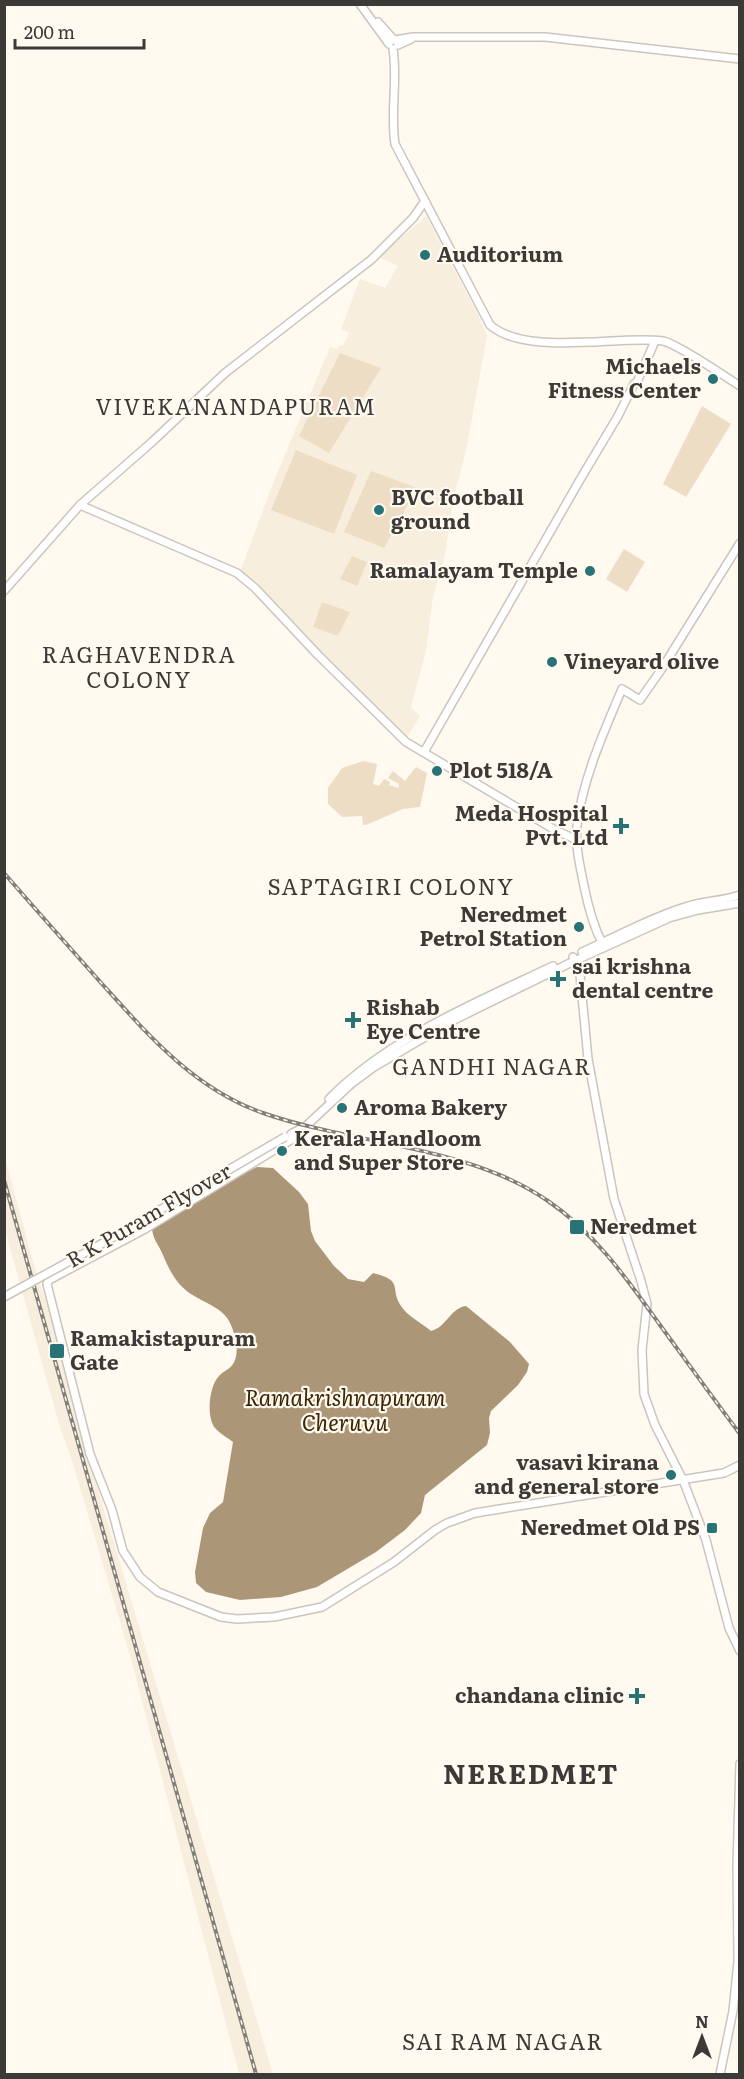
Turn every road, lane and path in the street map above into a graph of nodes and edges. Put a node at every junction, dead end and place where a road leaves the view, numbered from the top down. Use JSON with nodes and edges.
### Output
{"nodes":[{"id":1,"x":362,"y":4,"type":"edge"},
{"id":2,"x":394,"y":44,"type":"junction"},
{"id":3,"x":740,"y":59,"type":"edge"},
{"id":4,"x":425,"y":201,"type":"junction"},
{"id":5,"x":655,"y":341,"type":"junction"},
{"id":6,"x":740,"y":386,"type":"edge"},
{"id":7,"x":80,"y":505,"type":"junction"},
{"id":8,"x":740,"y":543,"type":"edge"},
{"id":9,"x":4,"y":591,"type":"edge"},
{"id":10,"x":424,"y":752,"type":"junction"},
{"id":11,"x":577,"y":840,"type":"junction"},
{"id":12,"x":740,"y":895,"type":"edge"},
{"id":13,"x":740,"y":903,"type":"edge"},
{"id":14,"x":602,"y":943,"type":"junction"},
{"id":15,"x":571,"y":960,"type":"junction"},
{"id":16,"x":292,"y":1133,"type":"junction"},
{"id":17,"x":4,"y":1297,"type":"edge"},
{"id":18,"x":740,"y":1466,"type":"edge"},
{"id":19,"x":684,"y":1479,"type":"junction"},
{"id":20,"x":740,"y":1651,"type":"edge"},
{"id":21,"x":740,"y":1764,"type":"edge"},
{"id":22,"x":738,"y":1866,"type":"edge"},
{"id":23,"x":720,"y":2074,"type":"edge"}],
"edges":[{"from":1,"to":2,"type":"street"},
{"from":2,"to":3,"type":"street"},
{"from":2,"to":4,"type":"street"},
{"from":4,"to":5,"type":"street"},
{"from":4,"to":7,"type":"street"},
{"from":5,"to":6,"type":"street"},
{"from":5,"to":10,"type":"street"},
{"from":7,"to":9,"type":"street"},
{"from":7,"to":10,"type":"street"},
{"from":8,"to":11,"type":"street"},
{"from":10,"to":11,"type":"street"},
{"from":11,"to":14,"type":"street"},
{"from":12,"to":14,"type":"street"},
{"from":13,"to":15,"type":"street"},
{"from":14,"to":15,"type":"street"},
{"from":15,"to":16,"type":"street","name":"R K Puram Flyover"},
{"from":15,"to":19,"type":"street"},
{"from":16,"to":17,"type":"street","name":"R K Puram Flyover","bridge":true},
{"from":16,"to":19,"type":"street"},
{"from":18,"to":19,"type":"street"},
{"from":19,"to":20,"type":"street"},
{"from":21,"to":22,"type":"street"},
{"from":22,"to":23,"type":"street"}]}
